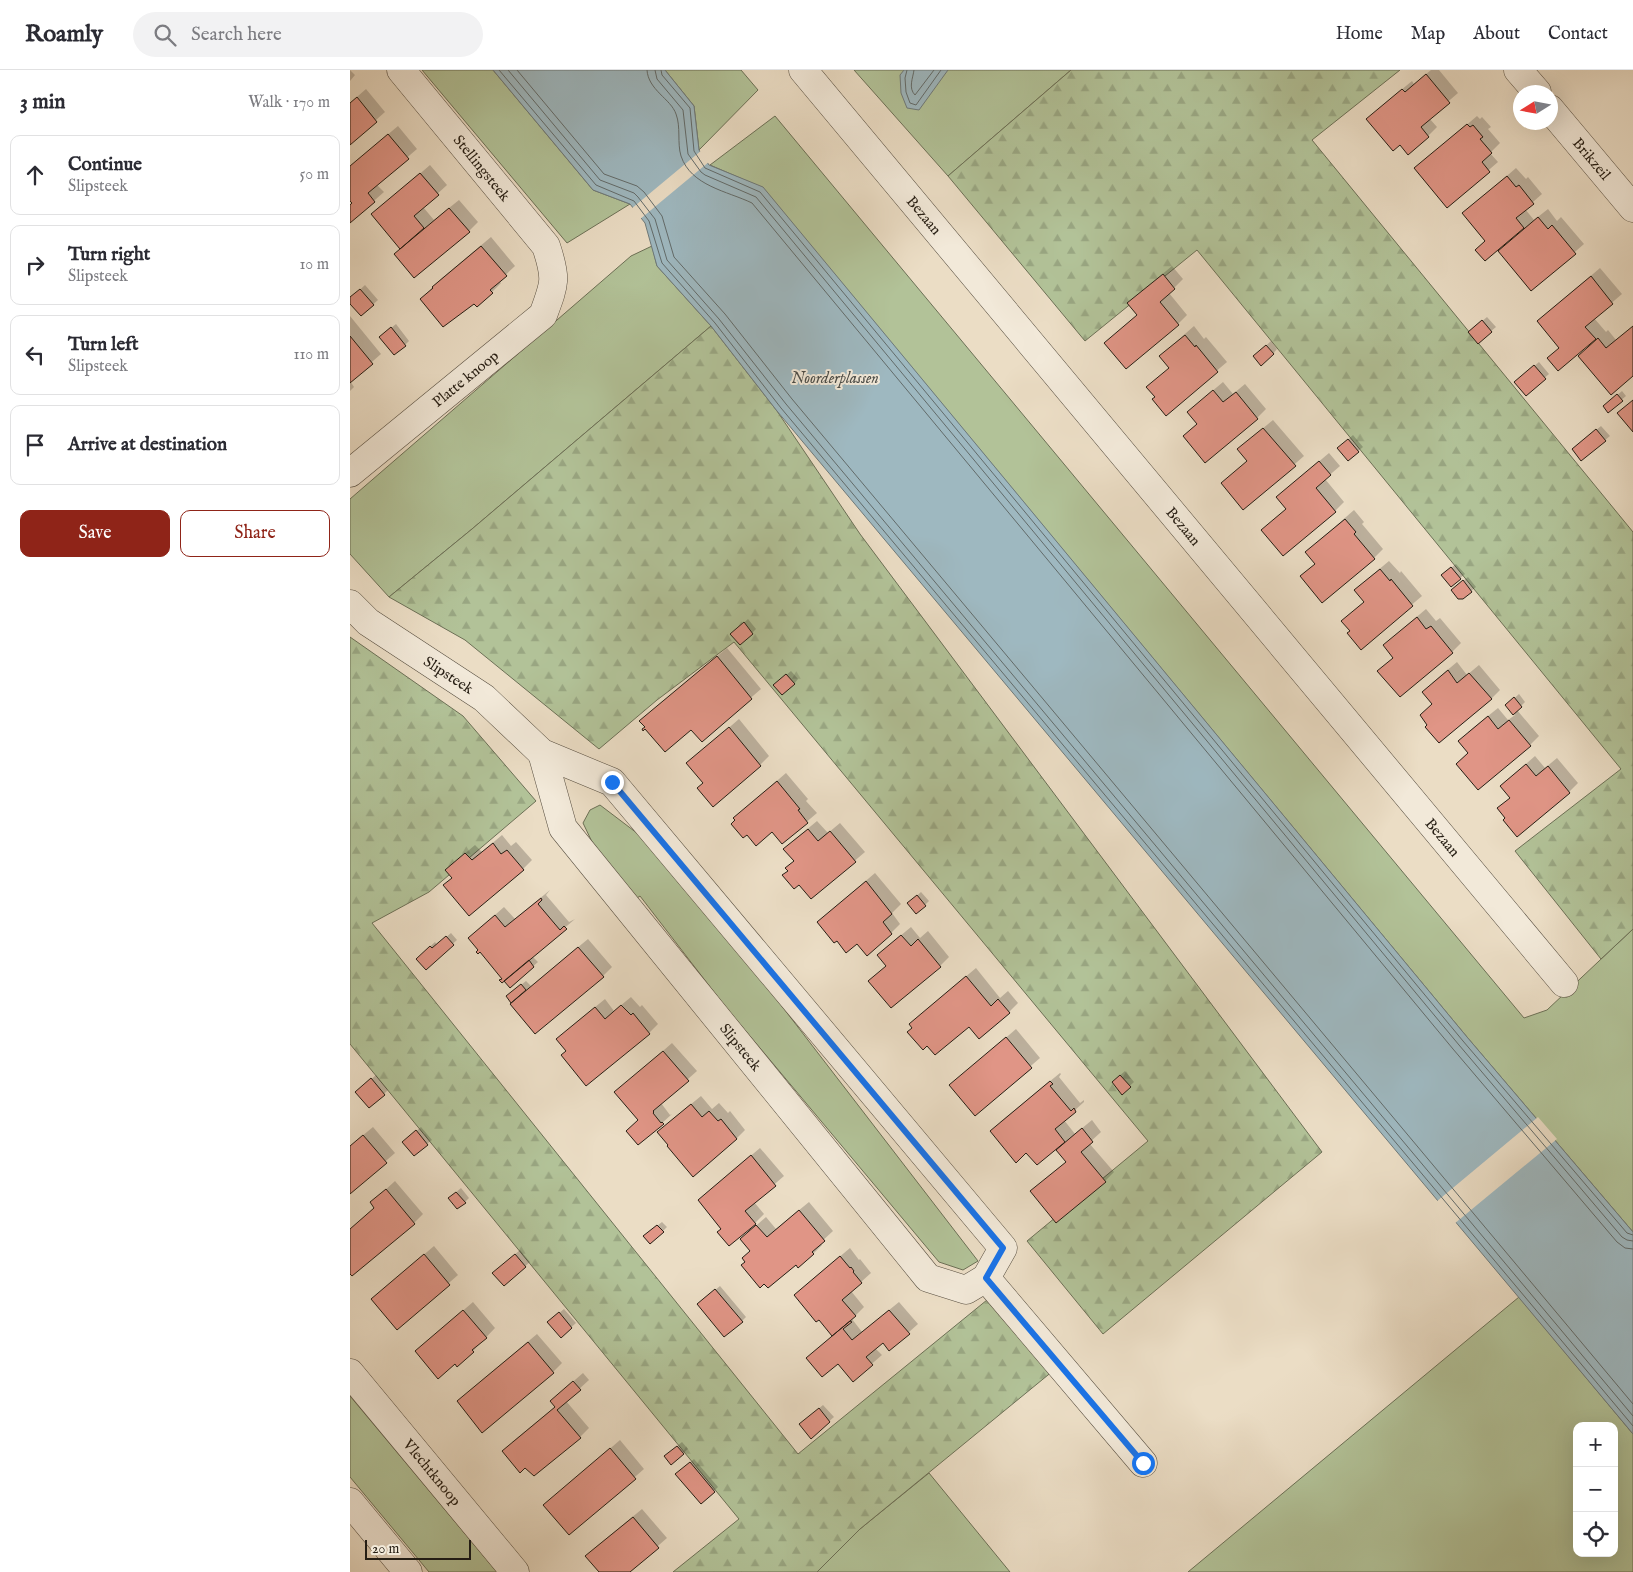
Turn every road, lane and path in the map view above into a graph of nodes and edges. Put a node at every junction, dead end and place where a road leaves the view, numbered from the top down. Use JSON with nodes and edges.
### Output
{"nodes":[{"id":1,"x":401,"y":70,"type":"edge"},
{"id":2,"x":803,"y":70,"type":"edge"},
{"id":3,"x":1518,"y":70,"type":"edge"},
{"id":4,"x":1530,"y":85,"type":"edge"},
{"id":5,"x":1558,"y":119,"type":"edge"},
{"id":6,"x":1633,"y":208,"type":"edge"},
{"id":7,"x":554,"y":270,"type":"joint"},
{"id":8,"x":350,"y":473,"type":"edge"},
{"id":9,"x":350,"y":604,"type":"edge"},
{"id":10,"x":542,"y":753,"type":"junction"},
{"id":11,"x":1564,"y":982,"type":"dead end"},
{"id":12,"x":986,"y":1278,"type":"junction"},
{"id":13,"x":350,"y":1373,"type":"edge"},
{"id":14,"x":1143,"y":1463,"type":"dead end"},
{"id":15,"x":350,"y":1502,"type":"edge"},
{"id":16,"x":408,"y":1572,"type":"edge"},
{"id":17,"x":515,"y":1572,"type":"edge"}],
"edges":[{"from":1,"to":7,"type":"street","name":"Stellingsteek"},
{"from":2,"to":11,"type":"street","name":"Bezaan"},
{"from":3,"to":4,"type":"street"},
{"from":5,"to":6,"type":"street","name":"Brikzeil"},
{"from":7,"to":8,"type":"street","name":"Platte knoop"},
{"from":9,"to":10,"type":"street","name":"Slipsteek"},
{"from":10,"to":12,"type":"street","name":"Slipsteek"},
{"from":10,"to":12,"type":"street","name":"Slipsteek"},
{"from":12,"to":14,"type":"street"},
{"from":13,"to":17,"type":"street","name":"Vlechtknoop"},
{"from":15,"to":16,"type":"street"}]}
